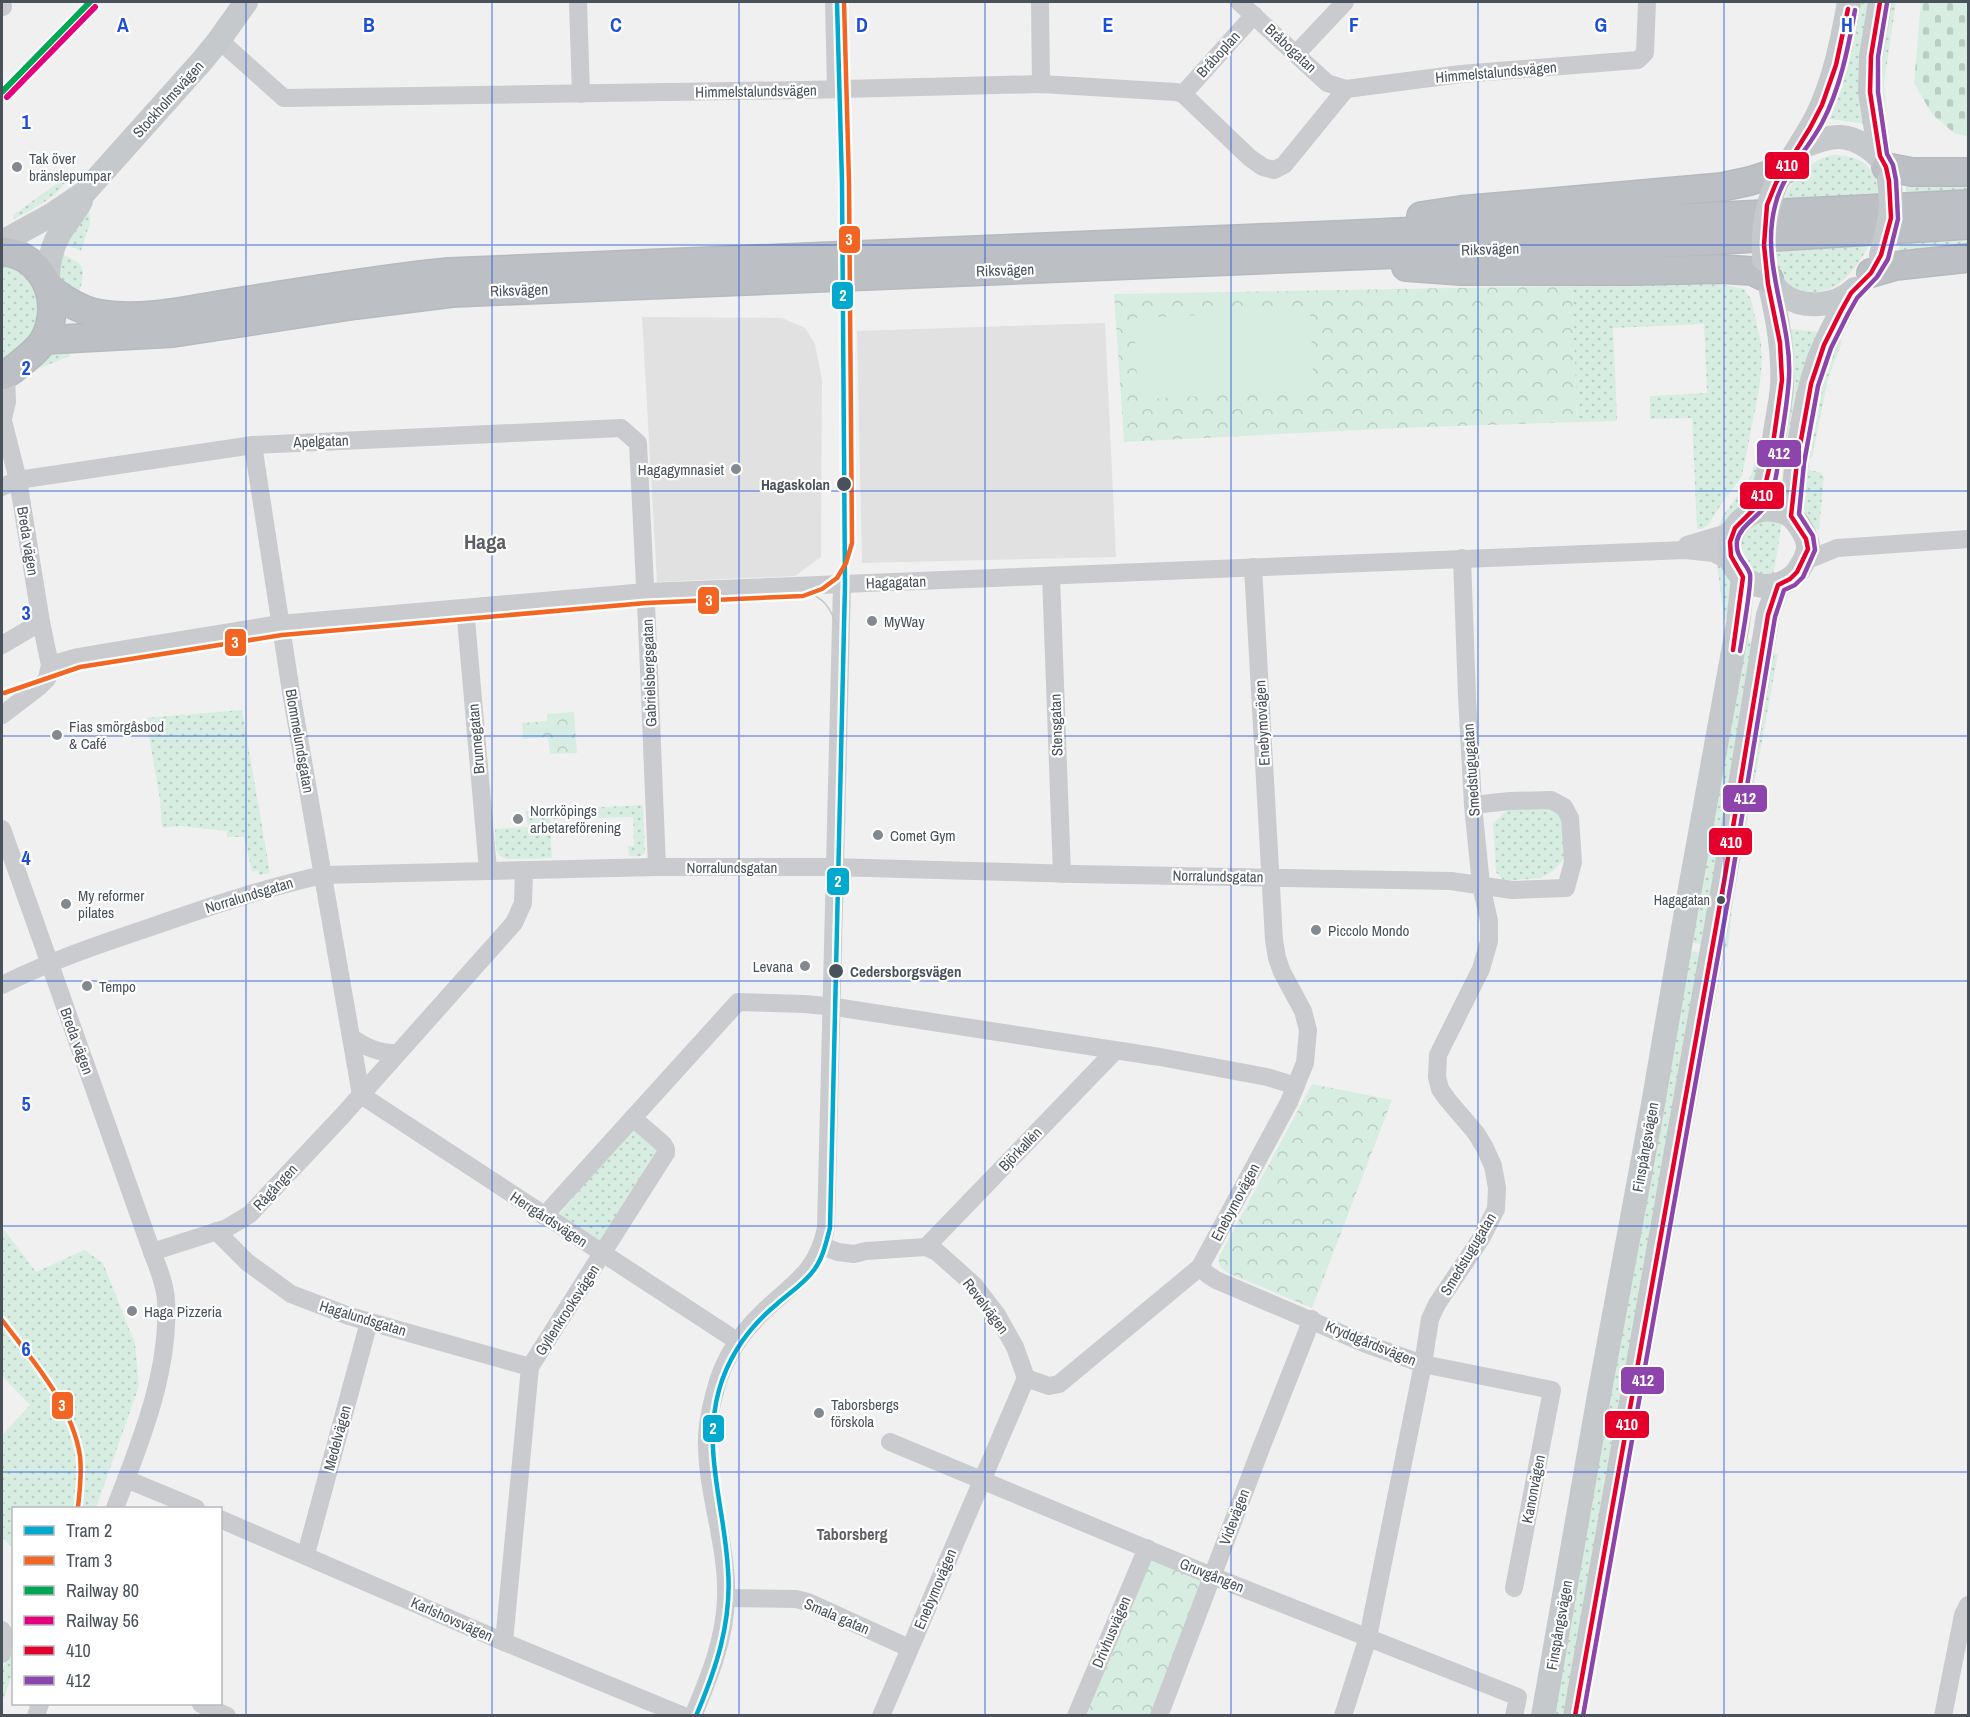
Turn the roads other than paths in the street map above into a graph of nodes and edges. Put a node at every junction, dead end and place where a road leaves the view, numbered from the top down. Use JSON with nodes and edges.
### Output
{"nodes":[{"id":1,"x":246,"y":2,"type":"edge"},
{"id":2,"x":578,"y":2,"type":"edge"},
{"id":3,"x":834,"y":2,"type":"edge"},
{"id":4,"x":1040,"y":2,"type":"edge"},
{"id":5,"x":1239,"y":2,"type":"edge"},
{"id":6,"x":1345,"y":2,"type":"edge"},
{"id":7,"x":1647,"y":2,"type":"edge"},
{"id":8,"x":1849,"y":2,"type":"edge"},
{"id":9,"x":1880,"y":2,"type":"edge"},
{"id":10,"x":1254,"y":15,"type":"junction"},
{"id":11,"x":219,"y":40,"type":"junction"},
{"id":12,"x":1297,"y":53,"type":"junction"},
{"id":13,"x":1041,"y":84,"type":"junction"},
{"id":14,"x":836,"y":89,"type":"junction"},
{"id":15,"x":1346,"y":89,"type":"junction"},
{"id":16,"x":581,"y":94,"type":"junction"},
{"id":17,"x":1183,"y":94,"type":"junction"},
{"id":18,"x":1787,"y":167,"type":"junction"},
{"id":19,"x":1885,"y":168,"type":"junction"},
{"id":20,"x":1968,"y":172,"type":"edge"},
{"id":21,"x":84,"y":193,"type":"junction"},
{"id":22,"x":1968,"y":204,"type":"edge"},
{"id":23,"x":1968,"y":225,"type":"edge"},
{"id":24,"x":2,"y":242,"type":"edge"},
{"id":25,"x":1321,"y":246,"type":"junction"},
{"id":26,"x":2,"y":251,"type":"edge"},
{"id":27,"x":1968,"y":258,"type":"edge"},
{"id":28,"x":1876,"y":264,"type":"junction"},
{"id":29,"x":1766,"y":269,"type":"junction"},
{"id":30,"x":49,"y":286,"type":"junction"},
{"id":31,"x":1851,"y":293,"type":"junction"},
{"id":32,"x":44,"y":340,"type":"junction"},
{"id":33,"x":4,"y":375,"type":"edge"},
{"id":34,"x":2,"y":418,"type":"edge"},
{"id":35,"x":638,"y":443,"type":"joint"},
{"id":36,"x":253,"y":445,"type":"junction"},
{"id":37,"x":10,"y":484,"type":"edge"},
{"id":38,"x":1747,"y":516,"type":"junction"},
{"id":39,"x":1795,"y":521,"type":"junction"},
{"id":40,"x":1968,"y":539,"type":"edge"},
{"id":41,"x":1837,"y":548,"type":"junction"},
{"id":42,"x":1674,"y":550,"type":"junction"},
{"id":43,"x":1462,"y":558,"type":"junction"},
{"id":44,"x":1803,"y":562,"type":"junction"},
{"id":45,"x":1253,"y":567,"type":"junction"},
{"id":46,"x":1738,"y":571,"type":"junction"},
{"id":47,"x":1051,"y":576,"type":"junction"},
{"id":48,"x":842,"y":584,"type":"junction"},
{"id":49,"x":1778,"y":585,"type":"junction"},
{"id":50,"x":646,"y":592,"type":"junction"},
{"id":51,"x":465,"y":608,"type":"junction"},
{"id":52,"x":41,"y":622,"type":"junction"},
{"id":53,"x":280,"y":624,"type":"junction"},
{"id":54,"x":2,"y":645,"type":"edge"},
{"id":55,"x":50,"y":665,"type":"junction"},
{"id":56,"x":2,"y":715,"type":"edge"},
{"id":57,"x":1473,"y":805,"type":"junction"},
{"id":58,"x":2,"y":829,"type":"edge"},
{"id":59,"x":657,"y":867,"type":"junction"},
{"id":60,"x":835,"y":867,"type":"junction"},
{"id":61,"x":488,"y":870,"type":"junction"},
{"id":62,"x":524,"y":871,"type":"junction"},
{"id":63,"x":1062,"y":874,"type":"junction"},
{"id":64,"x":323,"y":875,"type":"junction"},
{"id":65,"x":1271,"y":876,"type":"junction"},
{"id":66,"x":1481,"y":885,"type":"junction"},
{"id":67,"x":50,"y":962,"type":"junction"},
{"id":68,"x":2,"y":985,"type":"edge"},
{"id":69,"x":832,"y":1006,"type":"junction"},
{"id":70,"x":351,"y":1037,"type":"junction"},
{"id":71,"x":1115,"y":1051,"type":"junction"},
{"id":72,"x":398,"y":1053,"type":"junction"},
{"id":73,"x":1296,"y":1086,"type":"junction"},
{"id":74,"x":361,"y":1095,"type":"junction"},
{"id":75,"x":633,"y":1118,"type":"junction"},
{"id":76,"x":544,"y":1216,"type":"junction"},
{"id":77,"x":216,"y":1231,"type":"junction"},
{"id":78,"x":822,"y":1246,"type":"junction"},
{"id":79,"x":926,"y":1247,"type":"junction"},
{"id":80,"x":152,"y":1252,"type":"junction"},
{"id":81,"x":602,"y":1254,"type":"junction"},
{"id":82,"x":1200,"y":1268,"type":"junction"},
{"id":83,"x":1312,"y":1319,"type":"junction"},
{"id":84,"x":369,"y":1322,"type":"junction"},
{"id":85,"x":737,"y":1341,"type":"junction"},
{"id":86,"x":1423,"y":1365,"type":"junction"},
{"id":87,"x":530,"y":1367,"type":"junction"},
{"id":88,"x":1026,"y":1378,"type":"junction"},
{"id":89,"x":1552,"y":1390,"type":"joint"},
{"id":90,"x":890,"y":1442,"type":"dead end"},
{"id":91,"x":126,"y":1479,"type":"junction"},
{"id":92,"x":982,"y":1481,"type":"junction"},
{"id":93,"x":116,"y":1507,"type":"edge"},
{"id":94,"x":191,"y":1507,"type":"edge"},
{"id":95,"x":222,"y":1520,"type":"edge"},
{"id":96,"x":1147,"y":1548,"type":"junction"},
{"id":97,"x":306,"y":1554,"type":"junction"},
{"id":98,"x":1212,"y":1576,"type":"junction"},
{"id":99,"x":1514,"y":1587,"type":"dead end"},
{"id":100,"x":726,"y":1598,"type":"junction"},
{"id":101,"x":1968,"y":1605,"type":"edge"},
{"id":102,"x":2,"y":1630,"type":"edge"},
{"id":103,"x":1368,"y":1637,"type":"junction"},
{"id":104,"x":504,"y":1642,"type":"junction"},
{"id":105,"x":909,"y":1648,"type":"junction"},
{"id":106,"x":2,"y":1654,"type":"edge"},
{"id":107,"x":203,"y":1705,"type":"edge"},
{"id":108,"x":227,"y":1716,"type":"edge"},
{"id":109,"x":684,"y":1716,"type":"edge"},
{"id":110,"x":693,"y":1716,"type":"edge"},
{"id":111,"x":881,"y":1716,"type":"edge"},
{"id":112,"x":1076,"y":1716,"type":"edge"},
{"id":113,"x":1159,"y":1716,"type":"edge"},
{"id":114,"x":1343,"y":1716,"type":"edge"},
{"id":115,"x":1514,"y":1716,"type":"edge"},
{"id":116,"x":1543,"y":1716,"type":"edge"},
{"id":117,"x":1575,"y":1716,"type":"edge"},
{"id":118,"x":1943,"y":1716,"type":"edge"}],
"edges":[{"from":1,"to":11,"type":"main road","name":"Stockholmsvägen"},
{"from":2,"to":16,"type":"street"},
{"from":3,"to":14,"type":"street"},
{"from":4,"to":13,"type":"street"},
{"from":5,"to":10,"type":"street","name":"Bråbogatan"},
{"from":6,"to":12,"type":"street"},
{"from":7,"to":15,"type":"street","name":"Himmelstalundsvägen"},
{"from":8,"to":18,"type":"main road"},
{"from":9,"to":19,"type":"main road"},
{"from":10,"to":12,"type":"street","name":"Bråbogatan"},
{"from":10,"to":17,"type":"street","name":"Bråboplan"},
{"from":11,"to":16,"type":"street","name":"Himmelstalundsvägen"},
{"from":11,"to":21,"type":"main road","name":"Stockholmsvägen"},
{"from":12,"to":15,"type":"street","name":"Bråbogatan"},
{"from":13,"to":14,"type":"street","name":"Himmelstalundsvägen"},
{"from":13,"to":17,"type":"street","name":"Himmelstalundsvägen"},
{"from":14,"to":16,"type":"street","name":"Himmelstalundsvägen"},
{"from":15,"to":17,"type":"street"},
{"from":18,"to":19,"type":"main road"},
{"from":18,"to":25,"type":"highway"},
{"from":18,"to":29,"type":"main road","bridge":true},
{"from":19,"to":20,"type":"highway"},
{"from":19,"to":28,"type":"main road","bridge":true},
{"from":21,"to":24,"type":"main road","name":"Stockholmsvägen"},
{"from":21,"to":30,"type":"main road","name":"Stockholmsvägen"},
{"from":22,"to":25,"type":"highway","name":"Riksvägen"},
{"from":23,"to":25,"type":"highway","name":"Riksvägen"},
{"from":25,"to":29,"type":"highway"},
{"from":25,"to":30,"type":"highway","name":"Riksvägen"},
{"from":25,"to":32,"type":"highway","name":"Riksvägen"},
{"from":26,"to":30,"type":"highway","name":"Riksvägen"},
{"from":27,"to":28,"type":"highway"},
{"from":28,"to":31,"type":"main road"},
{"from":29,"to":31,"type":"main road"},
{"from":29,"to":38,"type":"main road"},
{"from":30,"to":32,"type":"highway"},
{"from":31,"to":39,"type":"main road"},
{"from":32,"to":33,"type":"highway"},
{"from":33,"to":34,"type":"street","name":"Breda vägen"},
{"from":34,"to":37,"type":"street","name":"Breda vägen"},
{"from":35,"to":36,"type":"street","name":"Apelgatan"},
{"from":35,"to":50,"type":"street","name":"Gabrielsbergsgatan"},
{"from":36,"to":37,"type":"street","name":"Apelgatan"},
{"from":36,"to":53,"type":"street","name":"Blommelundsgatan"},
{"from":37,"to":52,"type":"street","name":"Breda vägen"},
{"from":38,"to":39,"type":"main road"},
{"from":38,"to":42,"type":"street","name":"Hagagatan"},
{"from":38,"to":46,"type":"main road"},
{"from":39,"to":41,"type":"street"},
{"from":39,"to":44,"type":"main road"},
{"from":40,"to":41,"type":"street"},
{"from":41,"to":44,"type":"street"},
{"from":42,"to":43,"type":"street","name":"Hagagatan"},
{"from":42,"to":46,"type":"street","name":"Hagagatan"},
{"from":43,"to":45,"type":"street","name":"Hagagatan"},
{"from":43,"to":57,"type":"street","name":"Smedstugugatan"},
{"from":44,"to":49,"type":"main road"},
{"from":45,"to":47,"type":"street","name":"Hagagatan"},
{"from":45,"to":65,"type":"street","name":"Enebymovägen"},
{"from":46,"to":49,"type":"main road"},
{"from":46,"to":116,"type":"main road","name":"Finspångsvägen"},
{"from":47,"to":48,"type":"street","name":"Hagagatan"},
{"from":47,"to":63,"type":"street","name":"Stensgatan"},
{"from":48,"to":50,"type":"street","name":"Hagagatan"},
{"from":48,"to":60,"type":"street"},
{"from":49,"to":117,"type":"main road","name":"Finspångsvägen"},
{"from":50,"to":51,"type":"street","name":"Hagagatan"},
{"from":50,"to":59,"type":"street","name":"Gabrielsbergsgatan"},
{"from":51,"to":53,"type":"street","name":"Hagagatan"},
{"from":51,"to":61,"type":"street","name":"Brunnegatan"},
{"from":52,"to":54,"type":"street"},
{"from":52,"to":55,"type":"street","name":"Breda vägen"},
{"from":53,"to":55,"type":"street","name":"Hagagatan"},
{"from":53,"to":64,"type":"street","name":"Blommelundsgatan"},
{"from":55,"to":56,"type":"street"},
{"from":57,"to":66,"type":"street","name":"Smedstugugatan"},
{"from":57,"to":66,"type":"street"},
{"from":58,"to":67,"type":"street","name":"Breda vägen"},
{"from":59,"to":60,"type":"street","name":"Norralundsgatan"},
{"from":59,"to":62,"type":"street","name":"Norralundsgatan"},
{"from":60,"to":63,"type":"street","name":"Norralundsgatan"},
{"from":60,"to":69,"type":"street"},
{"from":61,"to":62,"type":"street","name":"Norralundsgatan"},
{"from":61,"to":64,"type":"street","name":"Norralundsgatan"},
{"from":62,"to":72,"type":"street","name":"Rågången"},
{"from":63,"to":65,"type":"street","name":"Norralundsgatan"},
{"from":64,"to":67,"type":"street","name":"Norralundsgatan"},
{"from":64,"to":70,"type":"street","name":"Blommelundsgatan"},
{"from":65,"to":66,"type":"street","name":"Norralundsgatan"},
{"from":65,"to":73,"type":"street","name":"Enebymovägen"},
{"from":66,"to":86,"type":"street","name":"Smedstugugatan"},
{"from":67,"to":68,"type":"street","name":"Norralundsgatan"},
{"from":67,"to":80,"type":"street","name":"Breda vägen"},
{"from":69,"to":71,"type":"street"},
{"from":69,"to":75,"type":"street"},
{"from":69,"to":78,"type":"street"},
{"from":70,"to":72,"type":"street"},
{"from":70,"to":74,"type":"street","name":"Blommelundsgatan"},
{"from":71,"to":73,"type":"street"},
{"from":71,"to":79,"type":"street","name":"Björkallén"},
{"from":72,"to":74,"type":"street","name":"Rågången"},
{"from":73,"to":82,"type":"street","name":"Enebymovägen"},
{"from":74,"to":76,"type":"street","name":"Herrgårdsvägen"},
{"from":74,"to":77,"type":"street","name":"Rågången"},
{"from":75,"to":76,"type":"street"},
{"from":75,"to":81,"type":"street","name":"Gyllenkrooksvägen"},
{"from":76,"to":81,"type":"street","name":"Herrgårdsvägen"},
{"from":77,"to":80,"type":"street","name":"Rågången"},
{"from":77,"to":84,"type":"street","name":"Hagalundsgatan"},
{"from":78,"to":79,"type":"street"},
{"from":78,"to":85,"type":"street"},
{"from":79,"to":88,"type":"street","name":"Revelvägen"},
{"from":80,"to":91,"type":"street"},
{"from":81,"to":85,"type":"street","name":"Herrgårdsvägen"},
{"from":81,"to":87,"type":"street","name":"Gyllenkrooksvägen"},
{"from":82,"to":83,"type":"street","name":"Kryddgårdsvägen"},
{"from":82,"to":88,"type":"street","name":"Enebymovägen"},
{"from":83,"to":86,"type":"street","name":"Kryddgårdsvägen"},
{"from":83,"to":98,"type":"street","name":"Videvägen"},
{"from":84,"to":87,"type":"street","name":"Hagalundsgatan"},
{"from":84,"to":97,"type":"street","name":"Medelvägen"},
{"from":85,"to":100,"type":"street"},
{"from":86,"to":89,"type":"street","name":"Kryddgårdsvägen"},
{"from":86,"to":103,"type":"street","name":"Smedstugugatan"},
{"from":87,"to":104,"type":"street","name":"Gyllenkrooksvägen"},
{"from":88,"to":92,"type":"street","name":"Enebymovägen"},
{"from":89,"to":99,"type":"street","name":"Kanonvägen"},
{"from":90,"to":92,"type":"street","name":"Gruvgången"},
{"from":91,"to":93,"type":"street"},
{"from":91,"to":94,"type":"street"},
{"from":92,"to":96,"type":"street","name":"Gruvgången"},
{"from":92,"to":105,"type":"street","name":"Enebymovägen"},
{"from":95,"to":97,"type":"street","name":"Karlshovsvägen"},
{"from":96,"to":98,"type":"street","name":"Gruvgången"},
{"from":96,"to":112,"type":"street","name":"Drivhusvägen"},
{"from":97,"to":104,"type":"street","name":"Karlshovsvägen"},
{"from":98,"to":103,"type":"street","name":"Gruvgången"},
{"from":98,"to":113,"type":"street","name":"Videvägen"},
{"from":100,"to":105,"type":"street","name":"Smala gatan"},
{"from":100,"to":110,"type":"street"},
{"from":101,"to":118,"type":"street"},
{"from":102,"to":106,"type":"street"},
{"from":103,"to":114,"type":"street","name":"Smedstugugatan"},
{"from":103,"to":115,"type":"street","name":"Gruvgången"},
{"from":104,"to":109,"type":"street","name":"Karlshovsvägen"},
{"from":105,"to":111,"type":"street","name":"Enebymovägen"},
{"from":107,"to":108,"type":"street"}]}
